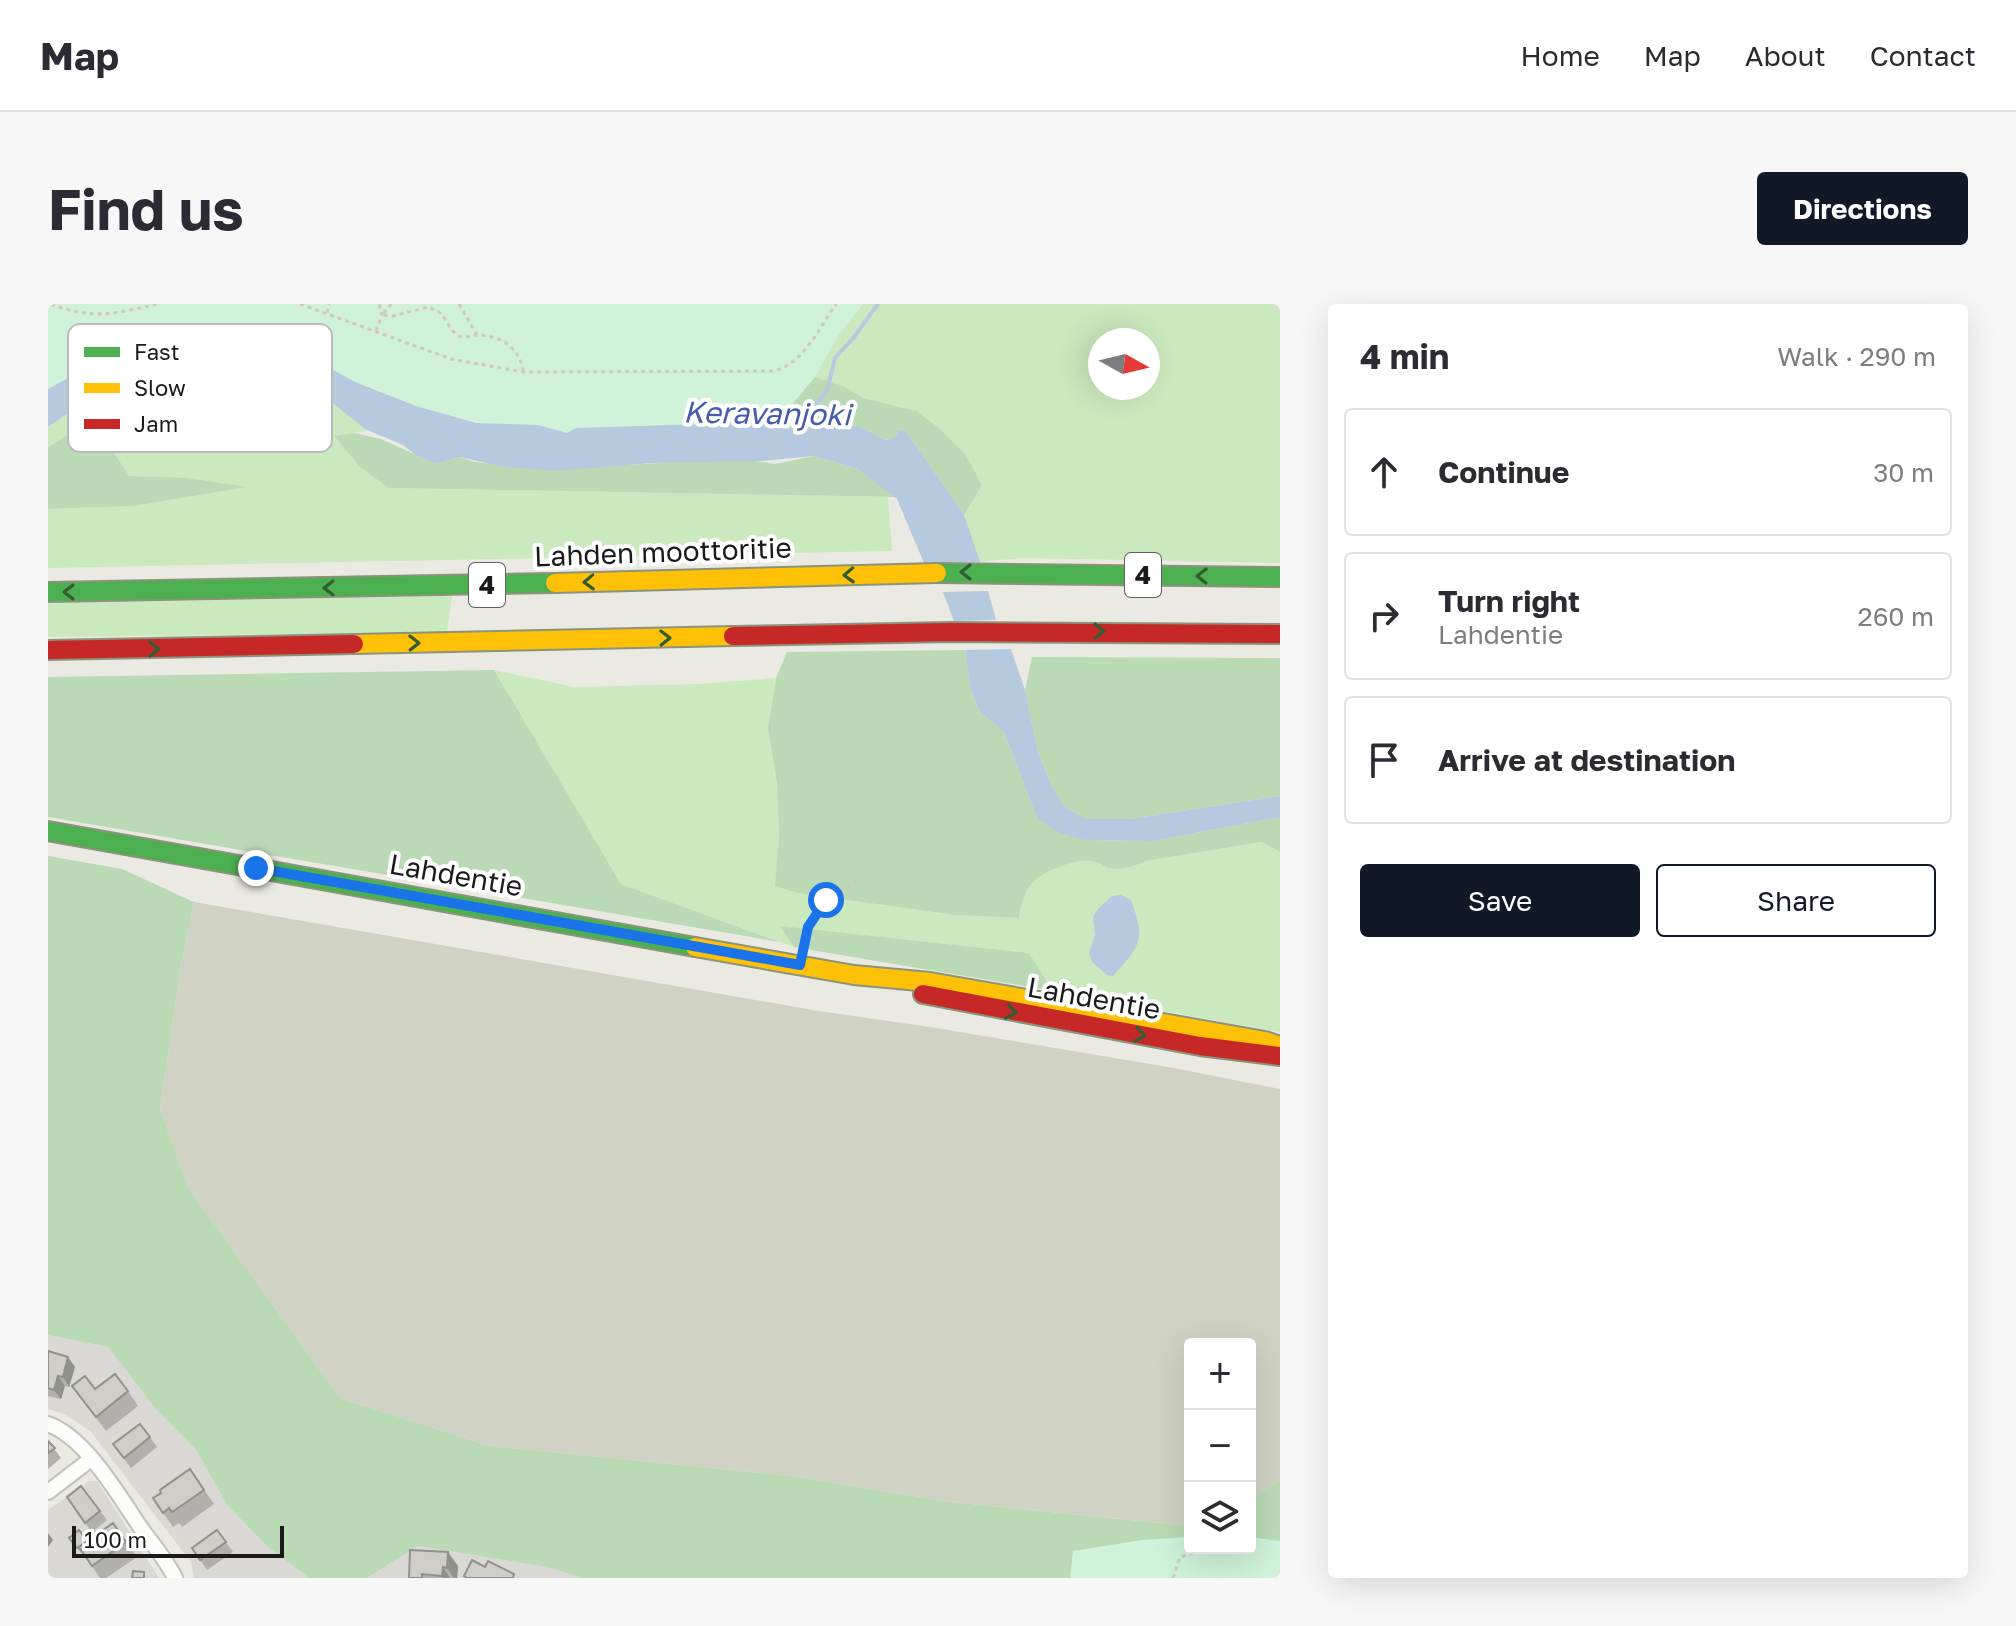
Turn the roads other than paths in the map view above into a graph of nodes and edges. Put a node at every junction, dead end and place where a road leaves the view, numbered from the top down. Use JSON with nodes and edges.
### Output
{"nodes":[{"id":1,"x":1280,"y":577,"type":"edge"},
{"id":2,"x":48,"y":592,"type":"edge"},
{"id":3,"x":1280,"y":634,"type":"edge"},
{"id":4,"x":48,"y":650,"type":"edge"},
{"id":5,"x":48,"y":831,"type":"edge"},
{"id":6,"x":1064,"y":1013,"type":"junction"},
{"id":7,"x":1280,"y":1046,"type":"edge"},
{"id":8,"x":1280,"y":1056,"type":"edge"},
{"id":9,"x":48,"y":1424,"type":"edge"},
{"id":10,"x":91,"y":1459,"type":"junction"},
{"id":11,"x":48,"y":1492,"type":"edge"},
{"id":12,"x":175,"y":1578,"type":"edge"}],
"edges":[{"from":1,"to":2,"type":"main road","name":"Lahden moottoritie","number":"4","one_way":true},
{"from":4,"to":3,"type":"main road","number":"4","one_way":true},
{"from":5,"to":6,"type":"main road","name":"Lahdentie"},
{"from":6,"to":7,"type":"main road","name":"Lahdentie"},
{"from":6,"to":8,"type":"main road","name":"Lahdentie","one_way":true},
{"from":9,"to":10,"type":"street"},
{"from":10,"to":11,"type":"street"},
{"from":10,"to":12,"type":"street"}]}
